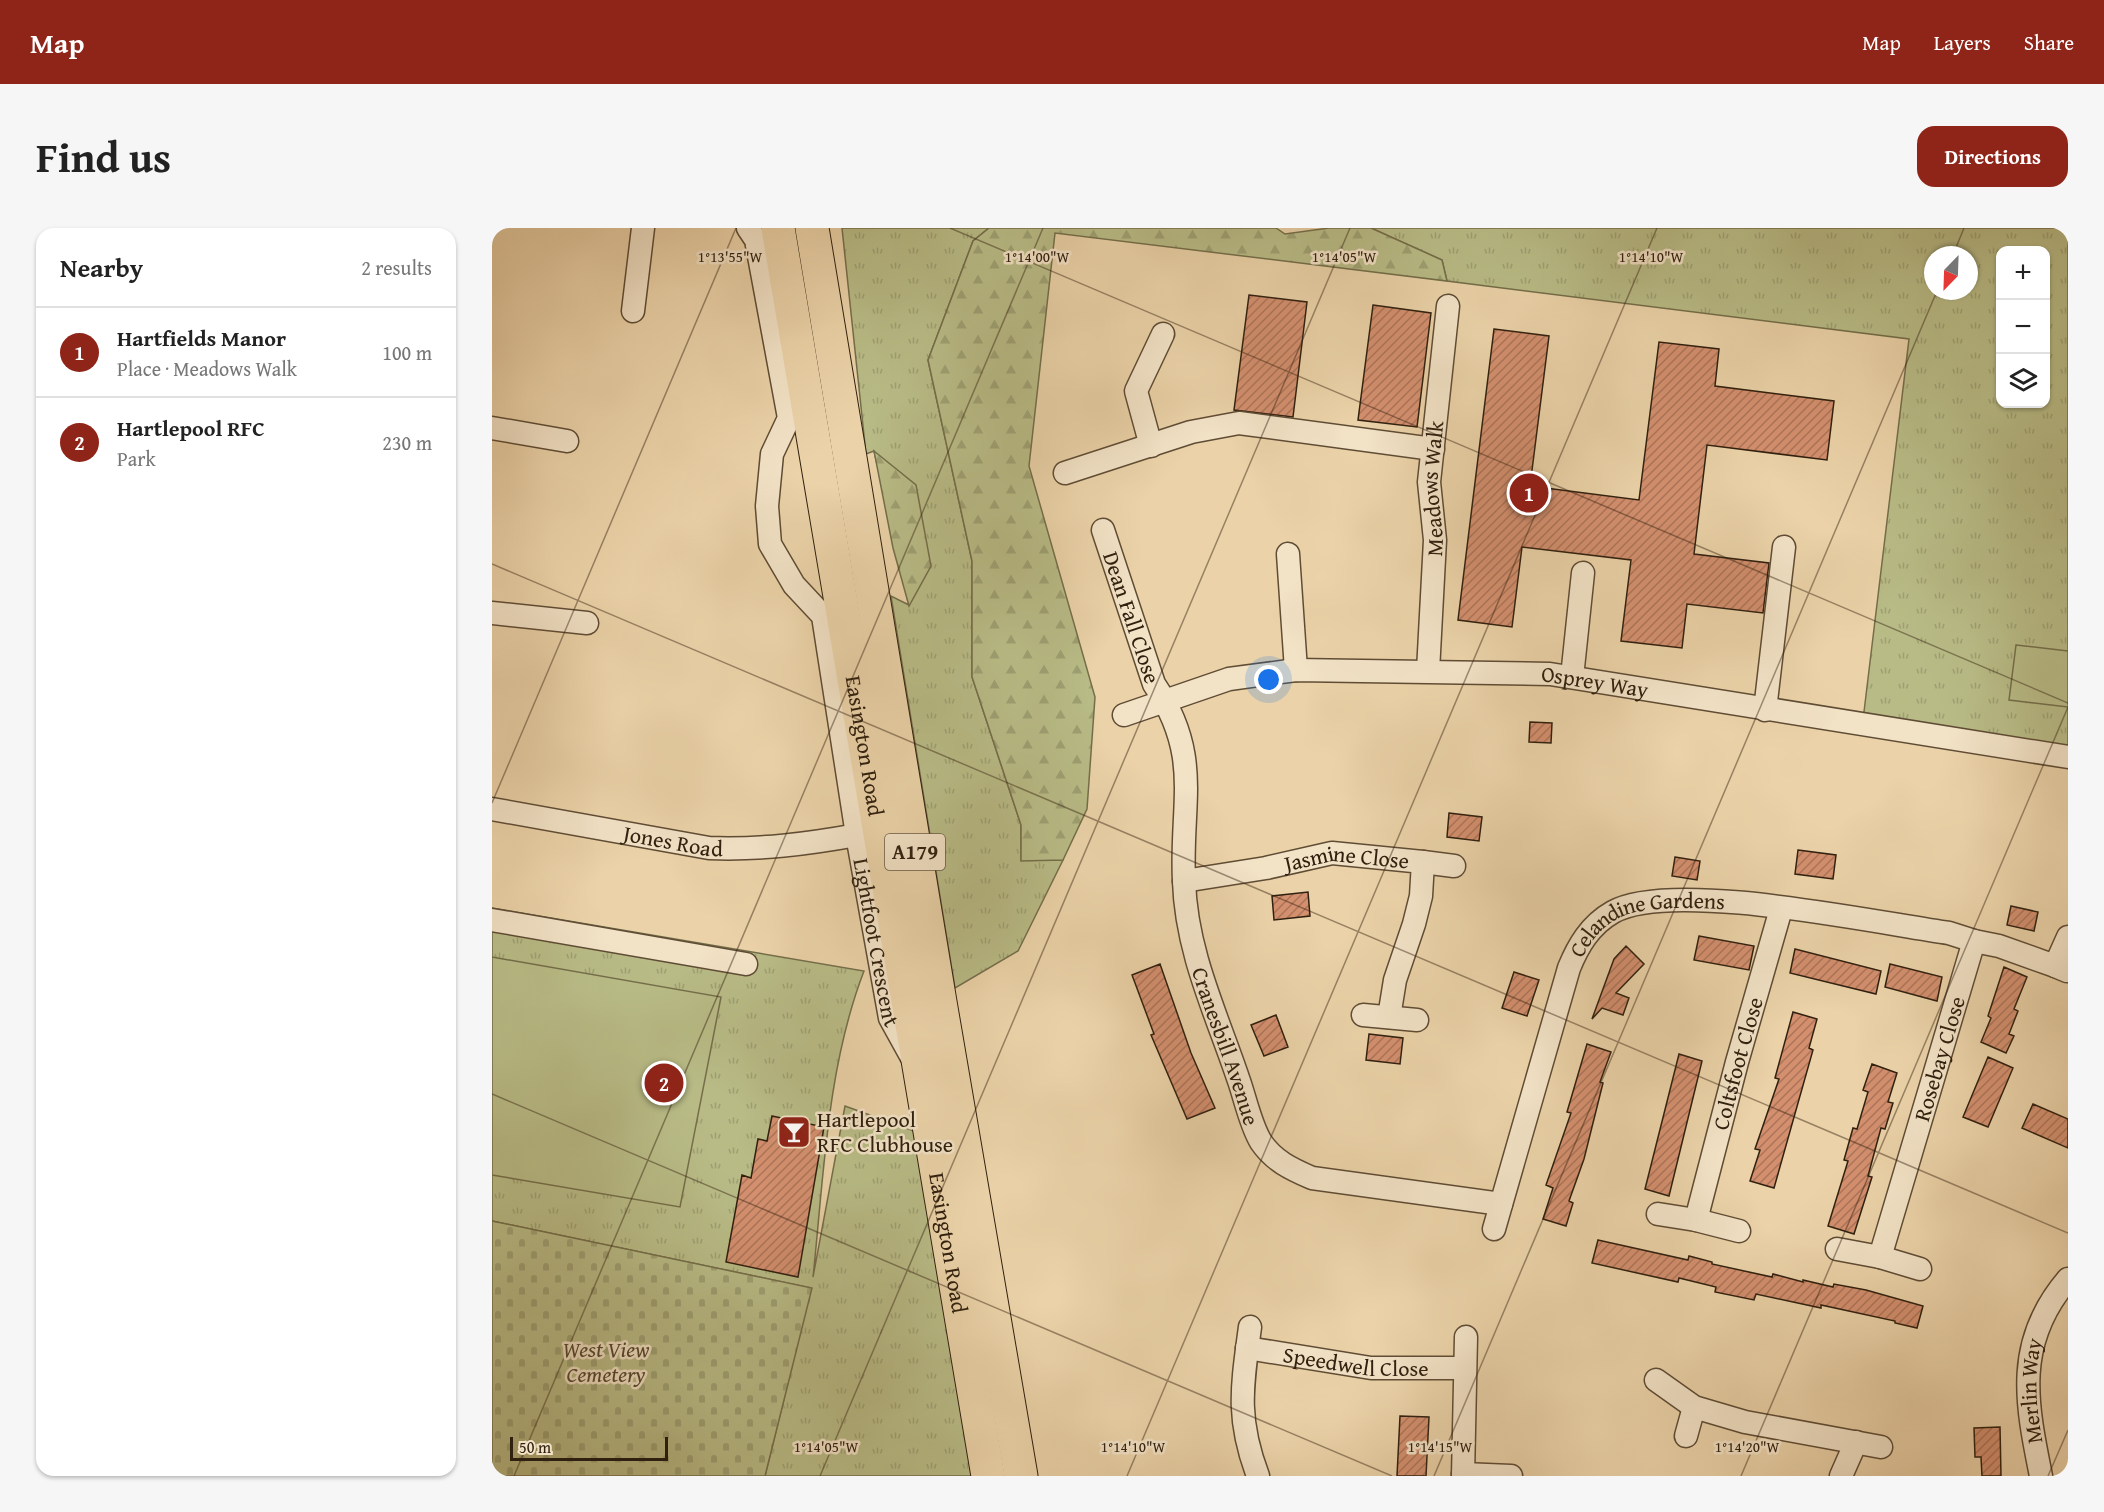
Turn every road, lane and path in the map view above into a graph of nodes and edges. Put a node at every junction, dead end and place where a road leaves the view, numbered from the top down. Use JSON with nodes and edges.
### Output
{"nodes":[{"id":1,"x":643,"y":228,"type":"edge"},
{"id":2,"x":748,"y":228,"type":"edge"},
{"id":3,"x":778,"y":228,"type":"edge"},
{"id":4,"x":812,"y":228,"type":"edge"},
{"id":5,"x":1448,"y":306,"type":"dead end"},
{"id":6,"x":633,"y":312,"type":"dead end"},
{"id":7,"x":1163,"y":334,"type":"dead end"},
{"id":8,"x":492,"y":428,"type":"edge"},
{"id":9,"x":567,"y":441,"type":"dead end"},
{"id":10,"x":1151,"y":446,"type":"junction"},
{"id":11,"x":1433,"y":449,"type":"junction"},
{"id":12,"x":1065,"y":473,"type":"dead end"},
{"id":13,"x":1103,"y":530,"type":"dead end"},
{"id":14,"x":1784,"y":547,"type":"dead end"},
{"id":15,"x":1288,"y":554,"type":"dead end"},
{"id":16,"x":1583,"y":573,"type":"dead end"},
{"id":17,"x":492,"y":613,"type":"edge"},
{"id":18,"x":587,"y":623,"type":"dead end"},
{"id":19,"x":1296,"y":670,"type":"junction"},
{"id":20,"x":1428,"y":671,"type":"junction"},
{"id":21,"x":1572,"y":677,"type":"junction"},
{"id":22,"x":1165,"y":700,"type":"junction"},
{"id":23,"x":1765,"y":710,"type":"junction"},
{"id":24,"x":1124,"y":715,"type":"dead end"},
{"id":25,"x":2068,"y":757,"type":"edge"},
{"id":26,"x":492,"y":809,"type":"edge"},
{"id":27,"x":857,"y":835,"type":"junction"},
{"id":28,"x":1423,"y":862,"type":"junction"},
{"id":29,"x":1454,"y":866,"type":"dead end"},
{"id":30,"x":1184,"y":881,"type":"junction"},
{"id":31,"x":1781,"y":909,"type":"junction"},
{"id":32,"x":492,"y":920,"type":"edge"},
{"id":33,"x":2068,"y":936,"type":"edge"},
{"id":34,"x":1974,"y":941,"type":"junction"},
{"id":35,"x":746,"y":964,"type":"dead end"},
{"id":36,"x":2061,"y":969,"type":"edge"},
{"id":37,"x":1363,"y":1015,"type":"dead end"},
{"id":38,"x":1389,"y":1017,"type":"junction"},
{"id":39,"x":1417,"y":1020,"type":"dead end"},
{"id":40,"x":917,"y":1067,"type":"junction"},
{"id":41,"x":1501,"y":1204,"type":"junction"},
{"id":42,"x":1658,"y":1214,"type":"dead end"},
{"id":43,"x":1696,"y":1220,"type":"junction"},
{"id":44,"x":1494,"y":1230,"type":"dead end"},
{"id":45,"x":1740,"y":1231,"type":"dead end"},
{"id":46,"x":1837,"y":1250,"type":"dead end"},
{"id":47,"x":1880,"y":1257,"type":"junction"},
{"id":48,"x":1920,"y":1269,"type":"dead end"},
{"id":49,"x":2068,"y":1279,"type":"edge"},
{"id":50,"x":1466,"y":1337,"type":"dead end"},
{"id":51,"x":1464,"y":1368,"type":"junction"},
{"id":52,"x":1656,"y":1380,"type":"dead end"},
{"id":53,"x":1694,"y":1407,"type":"junction"},
{"id":54,"x":1686,"y":1436,"type":"dead end"},
{"id":55,"x":1856,"y":1442,"type":"junction"},
{"id":56,"x":1881,"y":1447,"type":"dead end"},
{"id":57,"x":1462,"y":1475,"type":"edge"},
{"id":58,"x":988,"y":1476,"type":"edge"},
{"id":59,"x":1021,"y":1476,"type":"edge"},
{"id":60,"x":1258,"y":1476,"type":"edge"},
{"id":61,"x":1511,"y":1476,"type":"edge"},
{"id":62,"x":1841,"y":1476,"type":"edge"},
{"id":63,"x":2041,"y":1476,"type":"edge"}],
"edges":[{"from":1,"to":6,"type":"street"},
{"from":2,"to":27,"type":"street","name":"Lightfoot Crescent"},
{"from":3,"to":40,"type":"highway","name":"Easington Road","number":"A179"},
{"from":4,"to":59,"type":"highway","name":"Easington Road","number":"A179"},
{"from":5,"to":11,"type":"street","name":"Meadows Walk"},
{"from":7,"to":10,"type":"street"},
{"from":8,"to":9,"type":"street"},
{"from":10,"to":11,"type":"street"},
{"from":10,"to":12,"type":"street"},
{"from":11,"to":20,"type":"street","name":"Meadows Walk"},
{"from":13,"to":22,"type":"street","name":"Dean Fall Close"},
{"from":14,"to":23,"type":"street"},
{"from":15,"to":19,"type":"street"},
{"from":16,"to":21,"type":"street"},
{"from":17,"to":18,"type":"street"},
{"from":19,"to":20,"type":"street","name":"Osprey Way"},
{"from":19,"to":22,"type":"street","name":"Osprey Way"},
{"from":20,"to":21,"type":"street","name":"Osprey Way"},
{"from":21,"to":23,"type":"street","name":"Osprey Way"},
{"from":22,"to":24,"type":"street","name":"Osprey Way"},
{"from":22,"to":30,"type":"street","name":"Cranesbill Avenue"},
{"from":23,"to":25,"type":"street","name":"Osprey Way"},
{"from":26,"to":27,"type":"street","name":"Jones Road"},
{"from":27,"to":40,"type":"street","name":"Lightfoot Crescent"},
{"from":28,"to":29,"type":"street"},
{"from":28,"to":30,"type":"street","name":"Jasmine Close"},
{"from":28,"to":38,"type":"street","name":"Jasmine Close"},
{"from":30,"to":41,"type":"street","name":"Cranesbill Avenue"},
{"from":31,"to":34,"type":"street","name":"Celandine Gardens"},
{"from":31,"to":41,"type":"street","name":"Celandine Gardens"},
{"from":31,"to":43,"type":"street","name":"Coltsfoot Close"},
{"from":32,"to":35,"type":"street"},
{"from":33,"to":36,"type":"street"},
{"from":34,"to":36,"type":"street"},
{"from":34,"to":47,"type":"street","name":"Rosebay Close"},
{"from":37,"to":38,"type":"street"},
{"from":38,"to":39,"type":"street"},
{"from":40,"to":58,"type":"highway","name":"Easington Road","number":"A179"},
{"from":41,"to":44,"type":"street","name":"Celandine Gardens"},
{"from":42,"to":43,"type":"street"},
{"from":43,"to":45,"type":"street"},
{"from":46,"to":47,"type":"street"},
{"from":47,"to":48,"type":"street"},
{"from":49,"to":63,"type":"street","name":"Merlin Way"},
{"from":50,"to":51,"type":"street"},
{"from":51,"to":57,"type":"street"},
{"from":51,"to":60,"type":"street","name":"Speedwell Close"},
{"from":52,"to":53,"type":"street"},
{"from":53,"to":54,"type":"street"},
{"from":53,"to":55,"type":"street"},
{"from":55,"to":56,"type":"street"},
{"from":55,"to":62,"type":"street"},
{"from":57,"to":61,"type":"street"}]}
